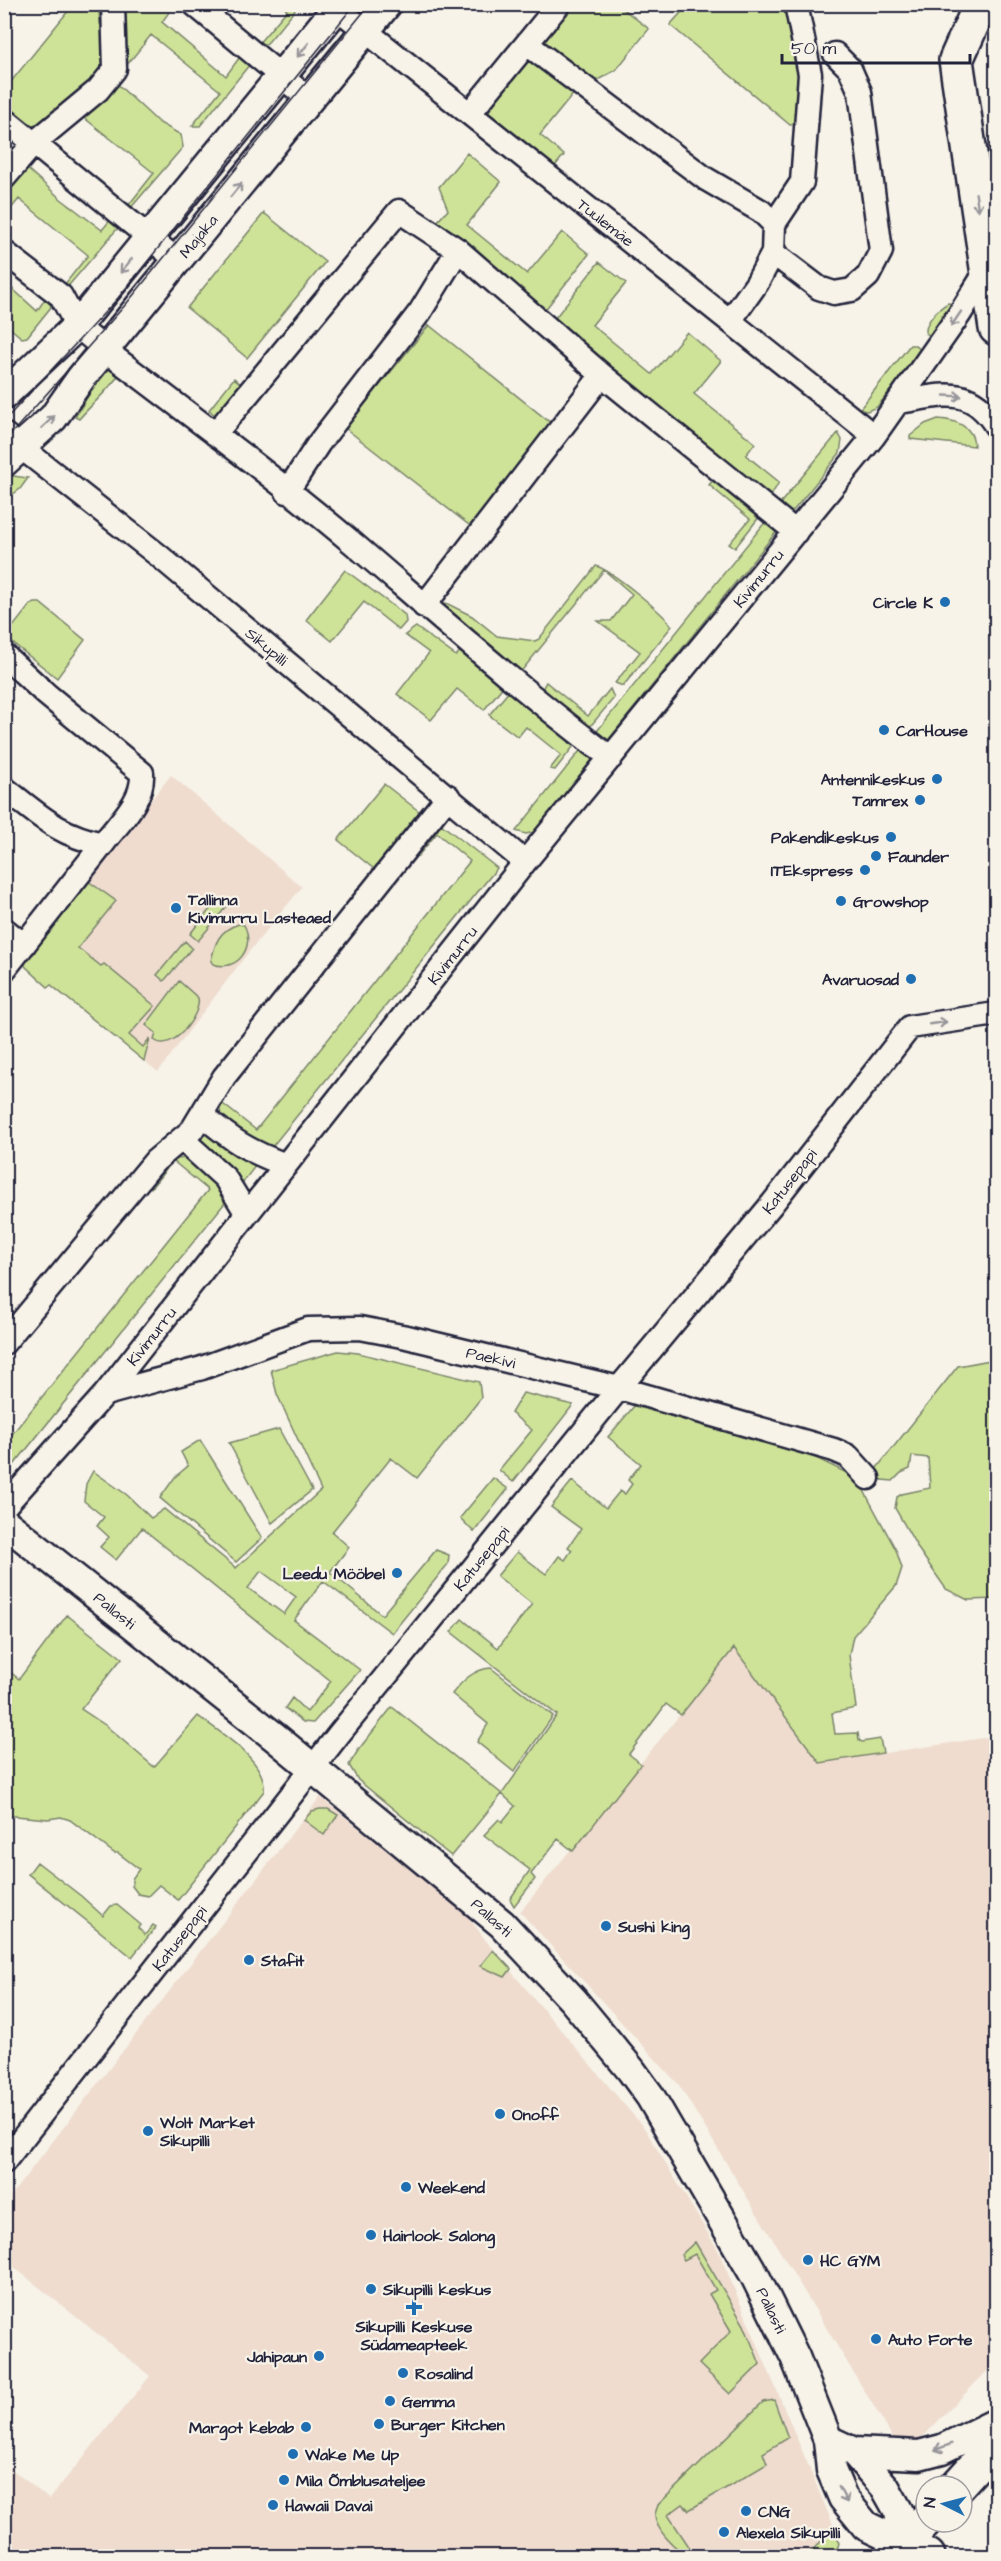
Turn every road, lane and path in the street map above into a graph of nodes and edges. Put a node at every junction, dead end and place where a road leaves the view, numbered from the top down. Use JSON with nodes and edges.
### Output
{"nodes":[{"id":1,"x":113,"y":4,"type":"edge"},
{"id":2,"x":194,"y":4,"type":"edge"},
{"id":3,"x":387,"y":4,"type":"edge"},
{"id":4,"x":559,"y":4,"type":"edge"},
{"id":5,"x":796,"y":4,"type":"edge"},
{"id":6,"x":981,"y":4,"type":"edge"},
{"id":7,"x":338,"y":6,"type":"edge"},
{"id":8,"x":366,"y":30,"type":"junction"},
{"id":9,"x":527,"y":44,"type":"junction"},
{"id":10,"x":835,"y":54,"type":"dead end"},
{"id":11,"x":281,"y":76,"type":"junction"},
{"id":12,"x":310,"y":100,"type":"junction"},
{"id":13,"x":962,"y":103,"type":"junction"},
{"id":14,"x":470,"y":114,"type":"junction"},
{"id":15,"x":4,"y":119,"type":"edge"},
{"id":16,"x":34,"y":143,"type":"junction"},
{"id":17,"x":4,"y":178,"type":"edge"},
{"id":18,"x":996,"y":184,"type":"edge"},
{"id":19,"x":774,"y":224,"type":"junction"},
{"id":20,"x":149,"y":238,"type":"junction"},
{"id":21,"x":458,"y":250,"type":"junction"},
{"id":22,"x":4,"y":252,"type":"edge"},
{"id":23,"x":773,"y":253,"type":"junction"},
{"id":24,"x":178,"y":261,"type":"junction"},
{"id":25,"x":987,"y":270,"type":"junction"},
{"id":26,"x":730,"y":321,"type":"junction"},
{"id":27,"x":77,"y":326,"type":"junction"},
{"id":28,"x":996,"y":328,"type":"edge"},
{"id":29,"x":105,"y":350,"type":"junction"},
{"id":30,"x":602,"y":375,"type":"junction"},
{"id":31,"x":4,"y":395,"type":"edge"},
{"id":32,"x":898,"y":402,"type":"junction"},
{"id":33,"x":996,"y":426,"type":"edge"},
{"id":34,"x":215,"y":434,"type":"junction"},
{"id":35,"x":874,"y":436,"type":"junction"},
{"id":36,"x":10,"y":448,"type":"edge"},
{"id":37,"x":287,"y":492,"type":"junction"},
{"id":38,"x":796,"y":532,"type":"junction"},
{"id":39,"x":424,"y":606,"type":"junction"},
{"id":40,"x":4,"y":655,"type":"edge"},
{"id":41,"x":611,"y":758,"type":"junction"},
{"id":42,"x":4,"y":788,"type":"edge"},
{"id":43,"x":448,"y":796,"type":"junction"},
{"id":44,"x":103,"y":844,"type":"junction"},
{"id":45,"x":525,"y":862,"type":"junction"},
{"id":46,"x":4,"y":929,"type":"edge"},
{"id":47,"x":24,"y":945,"type":"junction"},
{"id":48,"x":4,"y":970,"type":"edge"},
{"id":49,"x":996,"y":1014,"type":"edge"},
{"id":50,"x":202,"y":1115,"type":"junction"},
{"id":51,"x":182,"y":1139,"type":"junction"},
{"id":52,"x":286,"y":1165,"type":"junction"},
{"id":53,"x":247,"y":1214,"type":"junction"},
{"id":54,"x":4,"y":1343,"type":"edge"},
{"id":55,"x":619,"y":1388,"type":"junction"},
{"id":56,"x":105,"y":1394,"type":"junction"},
{"id":57,"x":868,"y":1478,"type":"dead end"},
{"id":58,"x":4,"y":1507,"type":"edge"},
{"id":59,"x":4,"y":1522,"type":"edge"},
{"id":60,"x":312,"y":1768,"type":"junction"},
{"id":61,"x":4,"y":2162,"type":"edge"},
{"id":62,"x":996,"y":2423,"type":"edge"},
{"id":63,"x":828,"y":2440,"type":"junction"},
{"id":64,"x":996,"y":2443,"type":"edge"},
{"id":65,"x":855,"y":2452,"type":"junction"},
{"id":66,"x":968,"y":2474,"type":"edge"},
{"id":67,"x":918,"y":2534,"type":"edge"},
{"id":68,"x":907,"y":2553,"type":"edge"}],
"edges":[{"from":1,"to":16,"type":"street"},
{"from":2,"to":11,"type":"street"},
{"from":3,"to":8,"type":"street","name":"Majaka"},
{"from":4,"to":9,"type":"street"},
{"from":5,"to":19,"type":"street"},
{"from":6,"to":13,"type":"main road"},
{"from":7,"to":8,"type":"street","name":"Tuulemäe"},
{"from":7,"to":11,"type":"street","one_way":true},
{"from":8,"to":12,"type":"street","name":"Majaka"},
{"from":8,"to":14,"type":"street","name":"Tuulemäe"},
{"from":9,"to":14,"type":"street"},
{"from":9,"to":19,"type":"street"},
{"from":10,"to":23,"type":"street"},
{"from":11,"to":12,"type":"street"},
{"from":11,"to":20,"type":"street"},
{"from":24,"to":12,"type":"street","name":"Majaka","one_way":true},
{"from":13,"to":18,"type":"main road"},
{"from":13,"to":25,"type":"main road","one_way":true},
{"from":14,"to":26,"type":"street","name":"Tuulemäe"},
{"from":15,"to":16,"type":"street"},
{"from":16,"to":17,"type":"street"},
{"from":16,"to":20,"type":"street"},
{"from":19,"to":23,"type":"street"},
{"from":20,"to":24,"type":"street"},
{"from":20,"to":27,"type":"street","one_way":true},
{"from":21,"to":30,"type":"street"},
{"from":21,"to":34,"type":"street"},
{"from":21,"to":37,"type":"street"},
{"from":22,"to":27,"type":"street"},
{"from":23,"to":26,"type":"street"},
{"from":24,"to":29,"type":"street","name":"Majaka"},
{"from":25,"to":28,"type":"main road"},
{"from":25,"to":32,"type":"street","name":"Kivimurru","one_way":true},
{"from":26,"to":35,"type":"street","name":"Tuulemäe"},
{"from":27,"to":29,"type":"street"},
{"from":27,"to":31,"type":"street"},
{"from":29,"to":34,"type":"street"},
{"from":36,"to":29,"type":"street","name":"Majaka","one_way":true},
{"from":30,"to":38,"type":"street"},
{"from":30,"to":39,"type":"street"},
{"from":32,"to":33,"type":"street","one_way":true},
{"from":32,"to":35,"type":"street","name":"Kivimurru"},
{"from":34,"to":37,"type":"street"},
{"from":35,"to":38,"type":"street","name":"Kivimurru"},
{"from":36,"to":43,"type":"street","name":"Sikupilli"},
{"from":37,"to":39,"type":"street"},
{"from":38,"to":41,"type":"street","name":"Kivimurru"},
{"from":39,"to":41,"type":"street"},
{"from":40,"to":44,"type":"street"},
{"from":41,"to":45,"type":"street","name":"Kivimurru"},
{"from":42,"to":44,"type":"street"},
{"from":43,"to":45,"type":"street","name":"Sikupilli"},
{"from":43,"to":50,"type":"street"},
{"from":44,"to":47,"type":"street"},
{"from":45,"to":52,"type":"street","name":"Kivimurru"},
{"from":46,"to":47,"type":"street"},
{"from":47,"to":48,"type":"street"},
{"from":55,"to":49,"type":"street","name":"Katusepapi","one_way":true},
{"from":50,"to":51,"type":"street"},
{"from":50,"to":52,"type":"street"},
{"from":51,"to":53,"type":"street"},
{"from":51,"to":54,"type":"street"},
{"from":52,"to":53,"type":"street","name":"Kivimurru"},
{"from":53,"to":56,"type":"street","name":"Kivimurru"},
{"from":55,"to":56,"type":"street","name":"Paekivi"},
{"from":55,"to":57,"type":"street","name":"Paekivi"},
{"from":55,"to":60,"type":"street","name":"Katusepapi"},
{"from":56,"to":58,"type":"street","name":"Kivimurru"},
{"from":59,"to":60,"type":"street","name":"Pallasti"},
{"from":60,"to":61,"type":"street","name":"Katusepapi"},
{"from":60,"to":63,"type":"street","name":"Pallasti"},
{"from":62,"to":65,"type":"street","one_way":true},
{"from":63,"to":65,"type":"street"},
{"from":63,"to":68,"type":"street","name":"Pallasti","one_way":true},
{"from":64,"to":66,"type":"main road"},
{"from":65,"to":68,"type":"street"},
{"from":67,"to":68,"type":"main road"}]}
